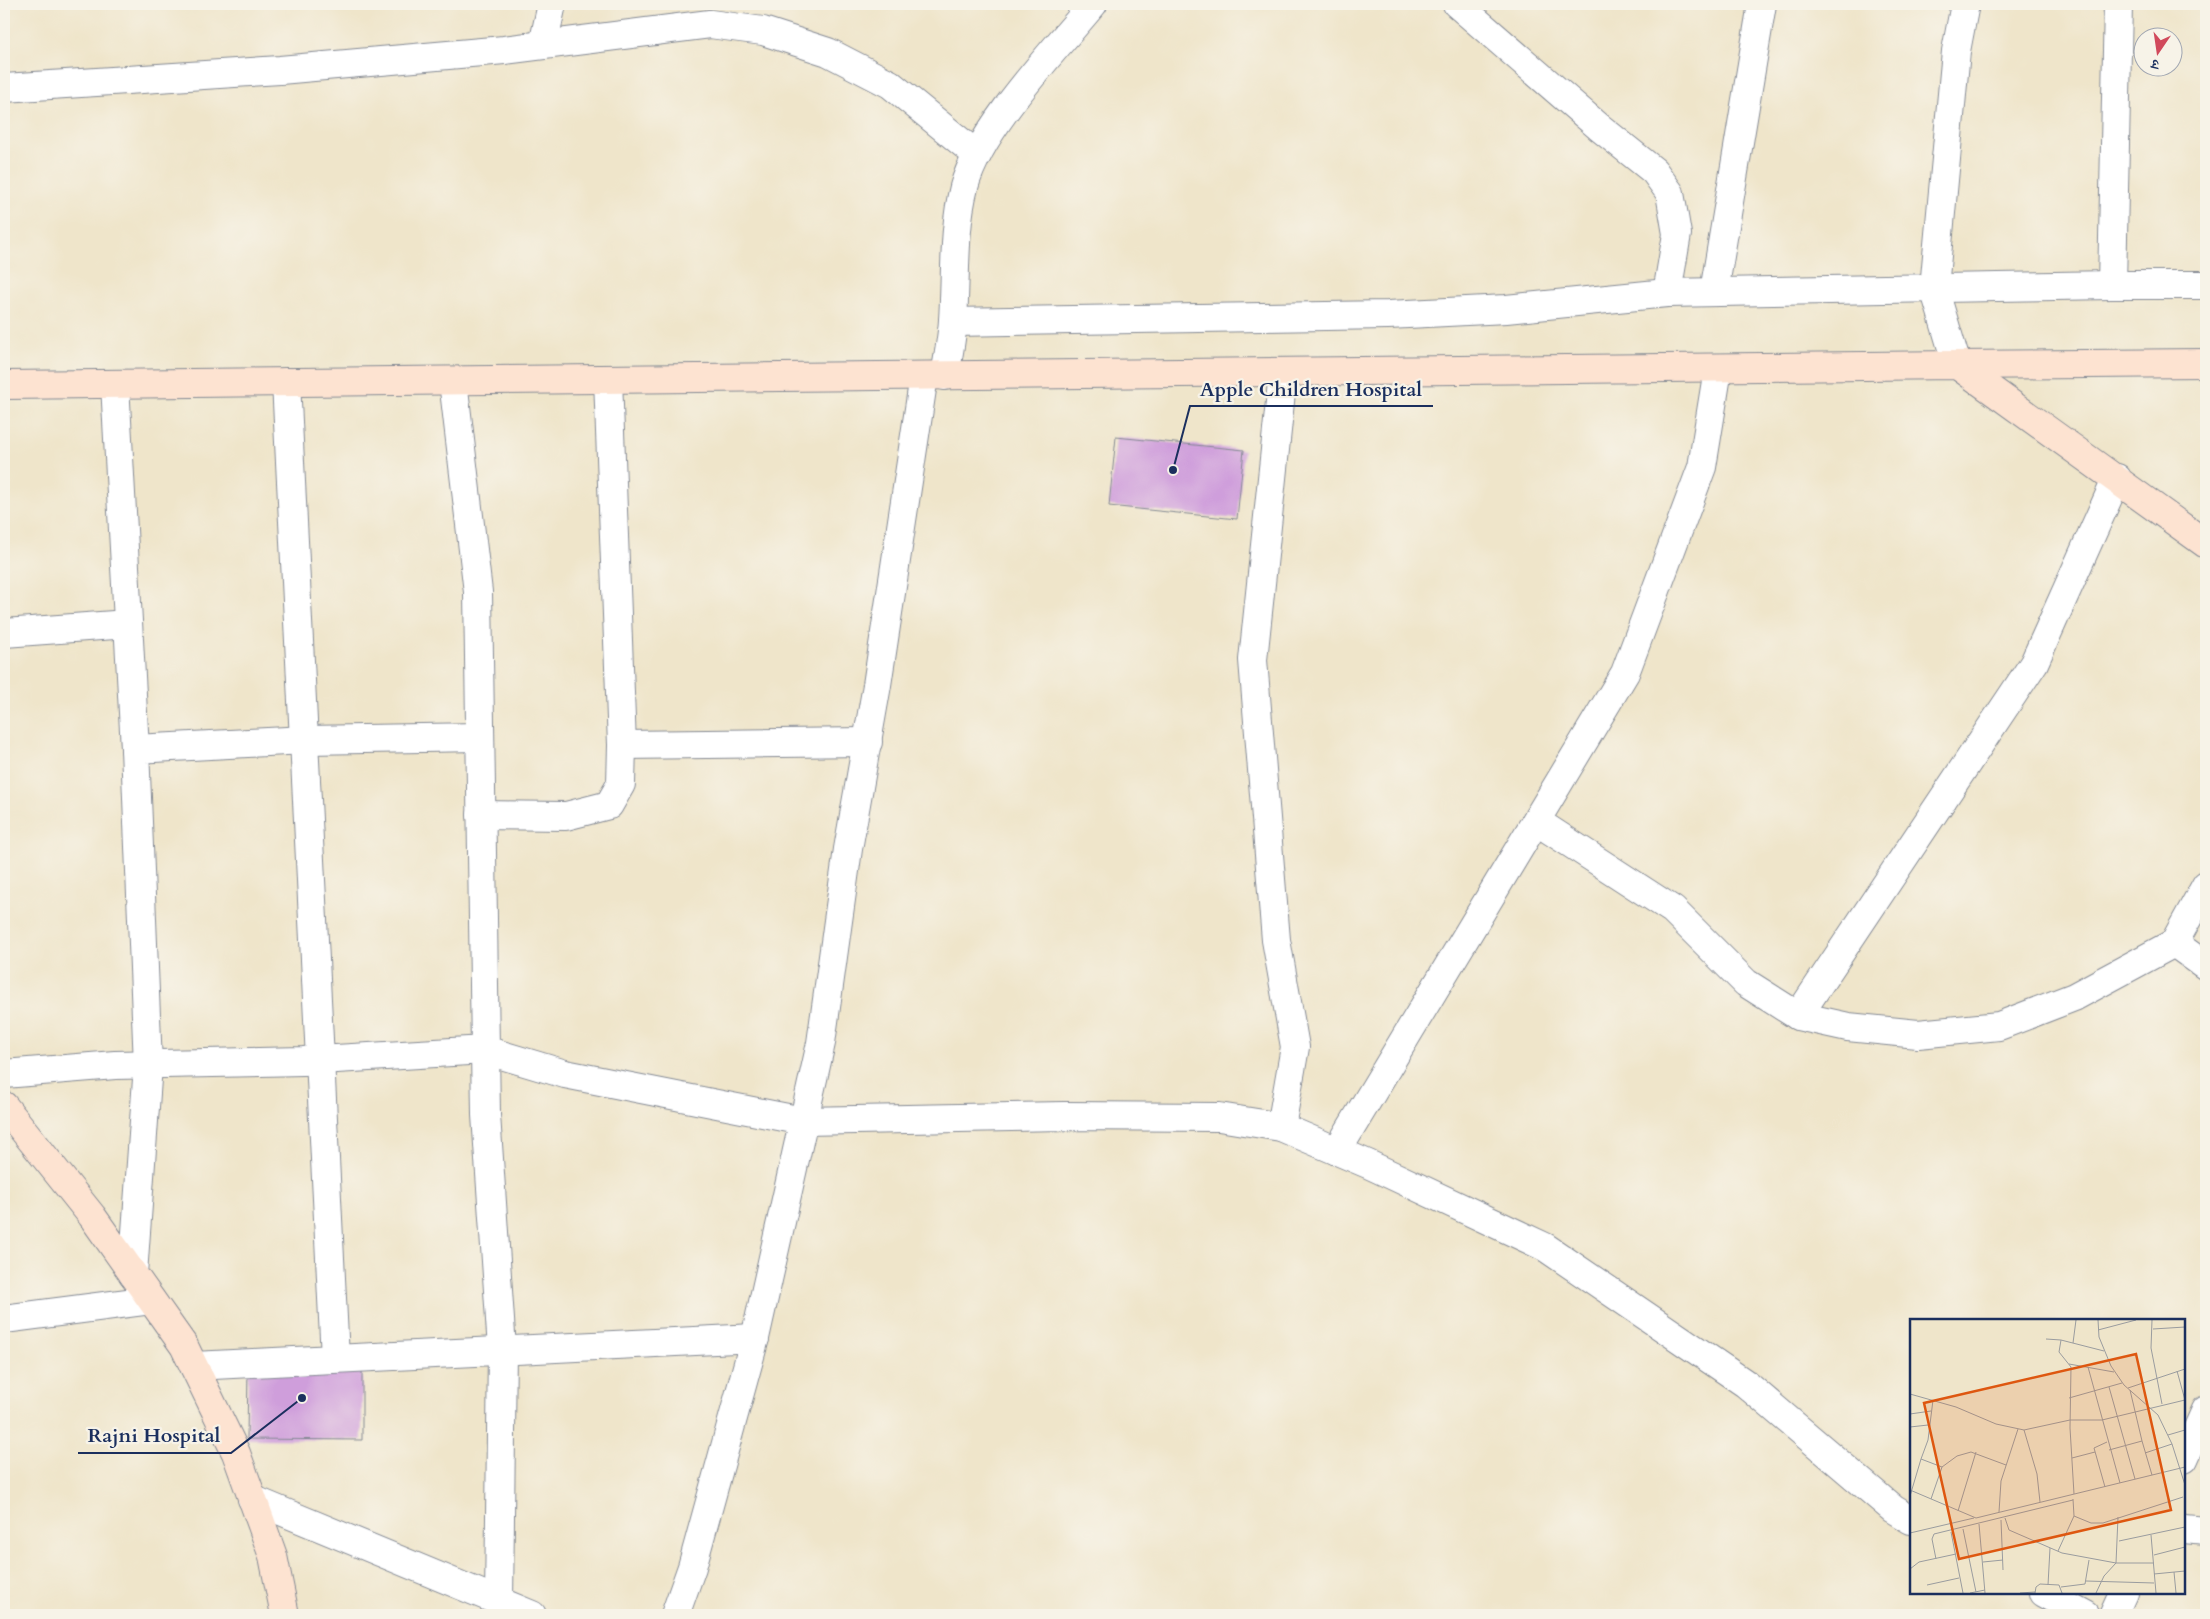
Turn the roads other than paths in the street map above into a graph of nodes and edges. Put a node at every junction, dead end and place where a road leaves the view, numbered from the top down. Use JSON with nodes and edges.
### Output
{"nodes":[{"id":1,"x":552,"y":4,"type":"edge"},
{"id":2,"x":1093,"y":4,"type":"edge"},
{"id":3,"x":1457,"y":4,"type":"edge"},
{"id":4,"x":1762,"y":4,"type":"edge"},
{"id":5,"x":1965,"y":4,"type":"edge"},
{"id":6,"x":2118,"y":4,"type":"edge"},
{"id":7,"x":543,"y":45,"type":"junction"},
{"id":8,"x":4,"y":88,"type":"edge"},
{"id":9,"x":977,"y":155,"type":"junction"},
{"id":10,"x":2112,"y":284,"type":"junction"},
{"id":11,"x":2206,"y":285,"type":"edge"},
{"id":12,"x":1934,"y":288,"type":"junction"},
{"id":13,"x":1714,"y":292,"type":"junction"},
{"id":14,"x":1668,"y":293,"type":"junction"},
{"id":15,"x":953,"y":322,"type":"junction"},
{"id":16,"x":2206,"y":363,"type":"edge"},
{"id":17,"x":1957,"y":365,"type":"junction"},
{"id":18,"x":1718,"y":369,"type":"junction"},
{"id":19,"x":1283,"y":373,"type":"junction"},
{"id":20,"x":934,"y":376,"type":"junction"},
{"id":21,"x":608,"y":379,"type":"junction"},
{"id":22,"x":453,"y":381,"type":"junction"},
{"id":23,"x":286,"y":382,"type":"junction"},
{"id":24,"x":4,"y":384,"type":"edge"},
{"id":25,"x":114,"y":384,"type":"junction"},
{"id":26,"x":2117,"y":478,"type":"junction"},
{"id":27,"x":2206,"y":544,"type":"edge"},
{"id":28,"x":128,"y":624,"type":"junction"},
{"id":29,"x":4,"y":633,"type":"edge"},
{"id":30,"x":480,"y":737,"type":"junction"},
{"id":31,"x":306,"y":740,"type":"junction"},
{"id":32,"x":868,"y":742,"type":"junction"},
{"id":33,"x":622,"y":745,"type":"junction"},
{"id":34,"x":134,"y":749,"type":"junction"},
{"id":35,"x":481,"y":815,"type":"junction"},
{"id":36,"x":1536,"y":821,"type":"junction"},
{"id":37,"x":2206,"y":885,"type":"edge"},
{"id":38,"x":2174,"y":943,"type":"junction"},
{"id":39,"x":2206,"y":966,"type":"edge"},
{"id":40,"x":1798,"y":1016,"type":"junction"},
{"id":41,"x":485,"y":1050,"type":"junction"},
{"id":42,"x":320,"y":1060,"type":"junction"},
{"id":43,"x":148,"y":1065,"type":"junction"},
{"id":44,"x":4,"y":1074,"type":"edge"},
{"id":45,"x":4,"y":1106,"type":"edge"},
{"id":46,"x":803,"y":1121,"type":"junction"},
{"id":47,"x":1281,"y":1127,"type":"junction"},
{"id":48,"x":1337,"y":1151,"type":"junction"},
{"id":49,"x":133,"y":1274,"type":"junction"},
{"id":50,"x":151,"y":1300,"type":"junction"},
{"id":51,"x":4,"y":1319,"type":"edge"},
{"id":52,"x":755,"y":1338,"type":"junction"},
{"id":53,"x":502,"y":1349,"type":"junction"},
{"id":54,"x":335,"y":1358,"type":"junction"},
{"id":55,"x":194,"y":1366,"type":"junction"},
{"id":56,"x":2206,"y":1410,"type":"edge"},
{"id":57,"x":2185,"y":1457,"type":"edge"},
{"id":58,"x":252,"y":1499,"type":"junction"},
{"id":59,"x":1910,"y":1519,"type":"edge"},
{"id":60,"x":2185,"y":1529,"type":"edge"},
{"id":61,"x":2206,"y":1531,"type":"edge"},
{"id":62,"x":2046,"y":1594,"type":"edge"},
{"id":63,"x":2123,"y":1594,"type":"edge"},
{"id":64,"x":499,"y":1602,"type":"junction"},
{"id":65,"x":285,"y":1615,"type":"edge"},
{"id":66,"x":532,"y":1615,"type":"edge"},
{"id":67,"x":675,"y":1615,"type":"edge"},
{"id":68,"x":2085,"y":1615,"type":"edge"},
{"id":69,"x":2113,"y":1615,"type":"edge"}],
"edges":[{"from":1,"to":7,"type":"street"},
{"from":2,"to":9,"type":"street"},
{"from":3,"to":14,"type":"street"},
{"from":4,"to":13,"type":"street"},
{"from":5,"to":12,"type":"street"},
{"from":6,"to":10,"type":"street"},
{"from":7,"to":8,"type":"street"},
{"from":7,"to":9,"type":"street"},
{"from":9,"to":15,"type":"street"},
{"from":10,"to":11,"type":"street"},
{"from":10,"to":12,"type":"street"},
{"from":12,"to":13,"type":"street"},
{"from":12,"to":17,"type":"street"},
{"from":13,"to":14,"type":"street"},
{"from":14,"to":15,"type":"street"},
{"from":15,"to":20,"type":"street"},
{"from":16,"to":17,"type":"street"},
{"from":17,"to":18,"type":"street"},
{"from":17,"to":26,"type":"street"},
{"from":18,"to":19,"type":"street"},
{"from":18,"to":36,"type":"street"},
{"from":19,"to":20,"type":"street"},
{"from":19,"to":47,"type":"street"},
{"from":20,"to":21,"type":"street"},
{"from":20,"to":32,"type":"street"},
{"from":21,"to":22,"type":"street"},
{"from":21,"to":33,"type":"street"},
{"from":22,"to":23,"type":"street"},
{"from":22,"to":30,"type":"street"},
{"from":23,"to":25,"type":"street"},
{"from":23,"to":31,"type":"street"},
{"from":24,"to":25,"type":"street"},
{"from":25,"to":28,"type":"street"},
{"from":26,"to":27,"type":"street"},
{"from":26,"to":40,"type":"street"},
{"from":28,"to":29,"type":"street"},
{"from":28,"to":34,"type":"street"},
{"from":30,"to":31,"type":"street"},
{"from":30,"to":35,"type":"street"},
{"from":31,"to":34,"type":"street"},
{"from":31,"to":42,"type":"street"},
{"from":32,"to":33,"type":"street"},
{"from":32,"to":46,"type":"street"},
{"from":33,"to":35,"type":"street"},
{"from":34,"to":43,"type":"street"},
{"from":35,"to":41,"type":"street"},
{"from":36,"to":40,"type":"street"},
{"from":36,"to":48,"type":"street"},
{"from":37,"to":38,"type":"street"},
{"from":38,"to":39,"type":"street"},
{"from":38,"to":40,"type":"street"},
{"from":41,"to":42,"type":"street"},
{"from":41,"to":46,"type":"street"},
{"from":41,"to":53,"type":"street"},
{"from":42,"to":43,"type":"street"},
{"from":42,"to":54,"type":"street"},
{"from":43,"to":44,"type":"street"},
{"from":43,"to":49,"type":"street"},
{"from":45,"to":49,"type":"street"},
{"from":46,"to":47,"type":"street"},
{"from":46,"to":52,"type":"street"},
{"from":47,"to":48,"type":"street"},
{"from":48,"to":59,"type":"street"},
{"from":49,"to":50,"type":"street"},
{"from":50,"to":51,"type":"street"},
{"from":50,"to":55,"type":"street"},
{"from":52,"to":53,"type":"street"},
{"from":52,"to":67,"type":"street"},
{"from":53,"to":54,"type":"street"},
{"from":53,"to":64,"type":"street"},
{"from":54,"to":55,"type":"street"},
{"from":55,"to":58,"type":"street"},
{"from":56,"to":57,"type":"street"},
{"from":58,"to":64,"type":"street"},
{"from":58,"to":65,"type":"street"},
{"from":60,"to":61,"type":"street"},
{"from":62,"to":68,"type":"street"},
{"from":63,"to":69,"type":"street"},
{"from":64,"to":66,"type":"street"}]}
